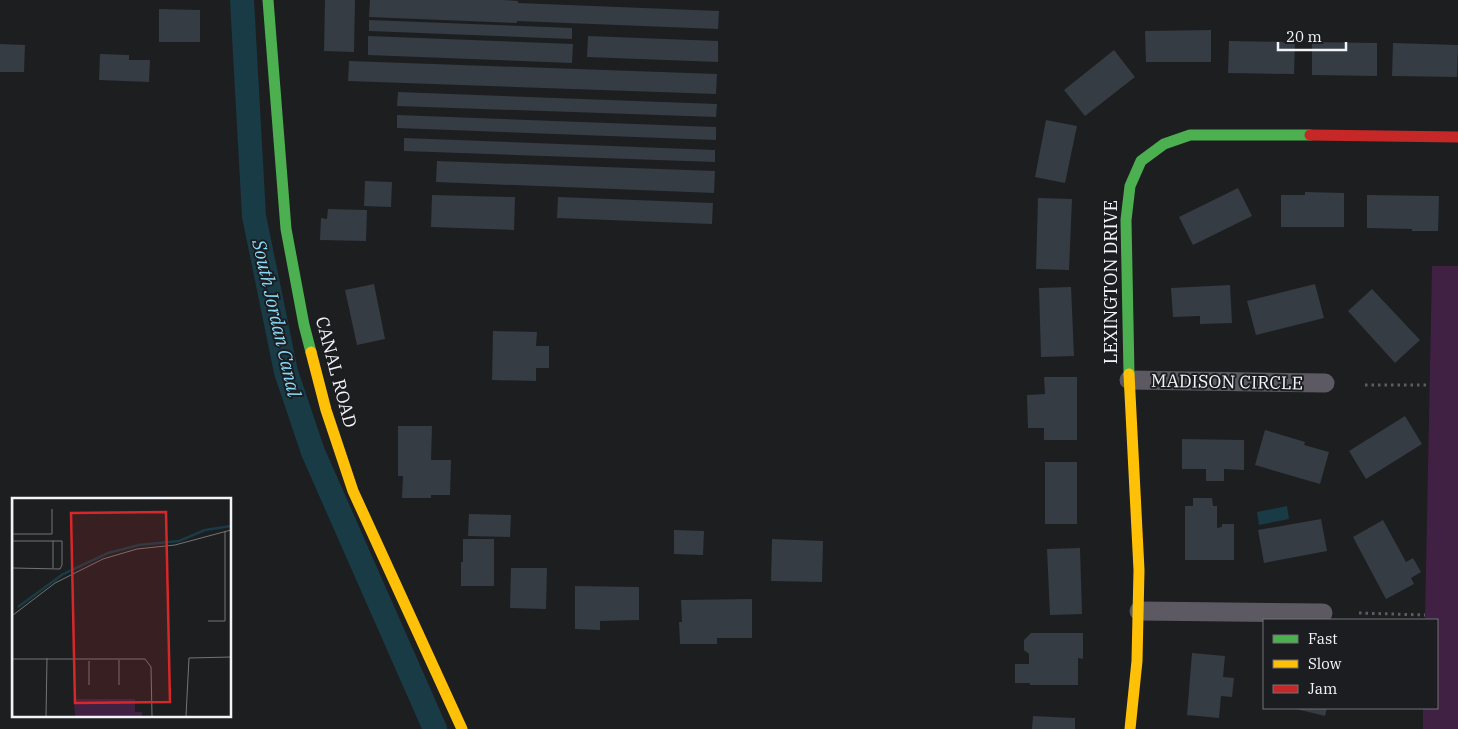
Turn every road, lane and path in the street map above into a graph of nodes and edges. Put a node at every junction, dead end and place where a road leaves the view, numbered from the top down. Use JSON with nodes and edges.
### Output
{"nodes":[{"id":1,"x":268,"y":0,"type":"edge"},
{"id":2,"x":1458,"y":137,"type":"edge"},
{"id":3,"x":1129,"y":380,"type":"junction"},
{"id":4,"x":1325,"y":384,"type":"dead end"},
{"id":5,"x":1365,"y":385,"type":"dead end"},
{"id":6,"x":1430,"y":385,"type":"dead end"},
{"id":7,"x":1139,"y":611,"type":"junction"},
{"id":8,"x":1323,"y":613,"type":"dead end"},
{"id":9,"x":1359,"y":613,"type":"dead end"},
{"id":10,"x":1425,"y":615,"type":"dead end"},
{"id":11,"x":462,"y":729,"type":"edge"},
{"id":12,"x":1130,"y":729,"type":"edge"}],
"edges":[{"from":1,"to":11,"type":"street","name":"CANAL ROAD"},
{"from":2,"to":3,"type":"street","name":"LEXINGTON DRIVE"},
{"from":3,"to":4,"type":"street","name":"MADISON CIRCLE"},
{"from":3,"to":7,"type":"street","name":"LEXINGTON DRIVE"},
{"from":5,"to":6,"type":"path"},
{"from":7,"to":8,"type":"street"},
{"from":7,"to":12,"type":"street","name":"LEXINGTON DRIVE"},
{"from":9,"to":10,"type":"path"}]}
